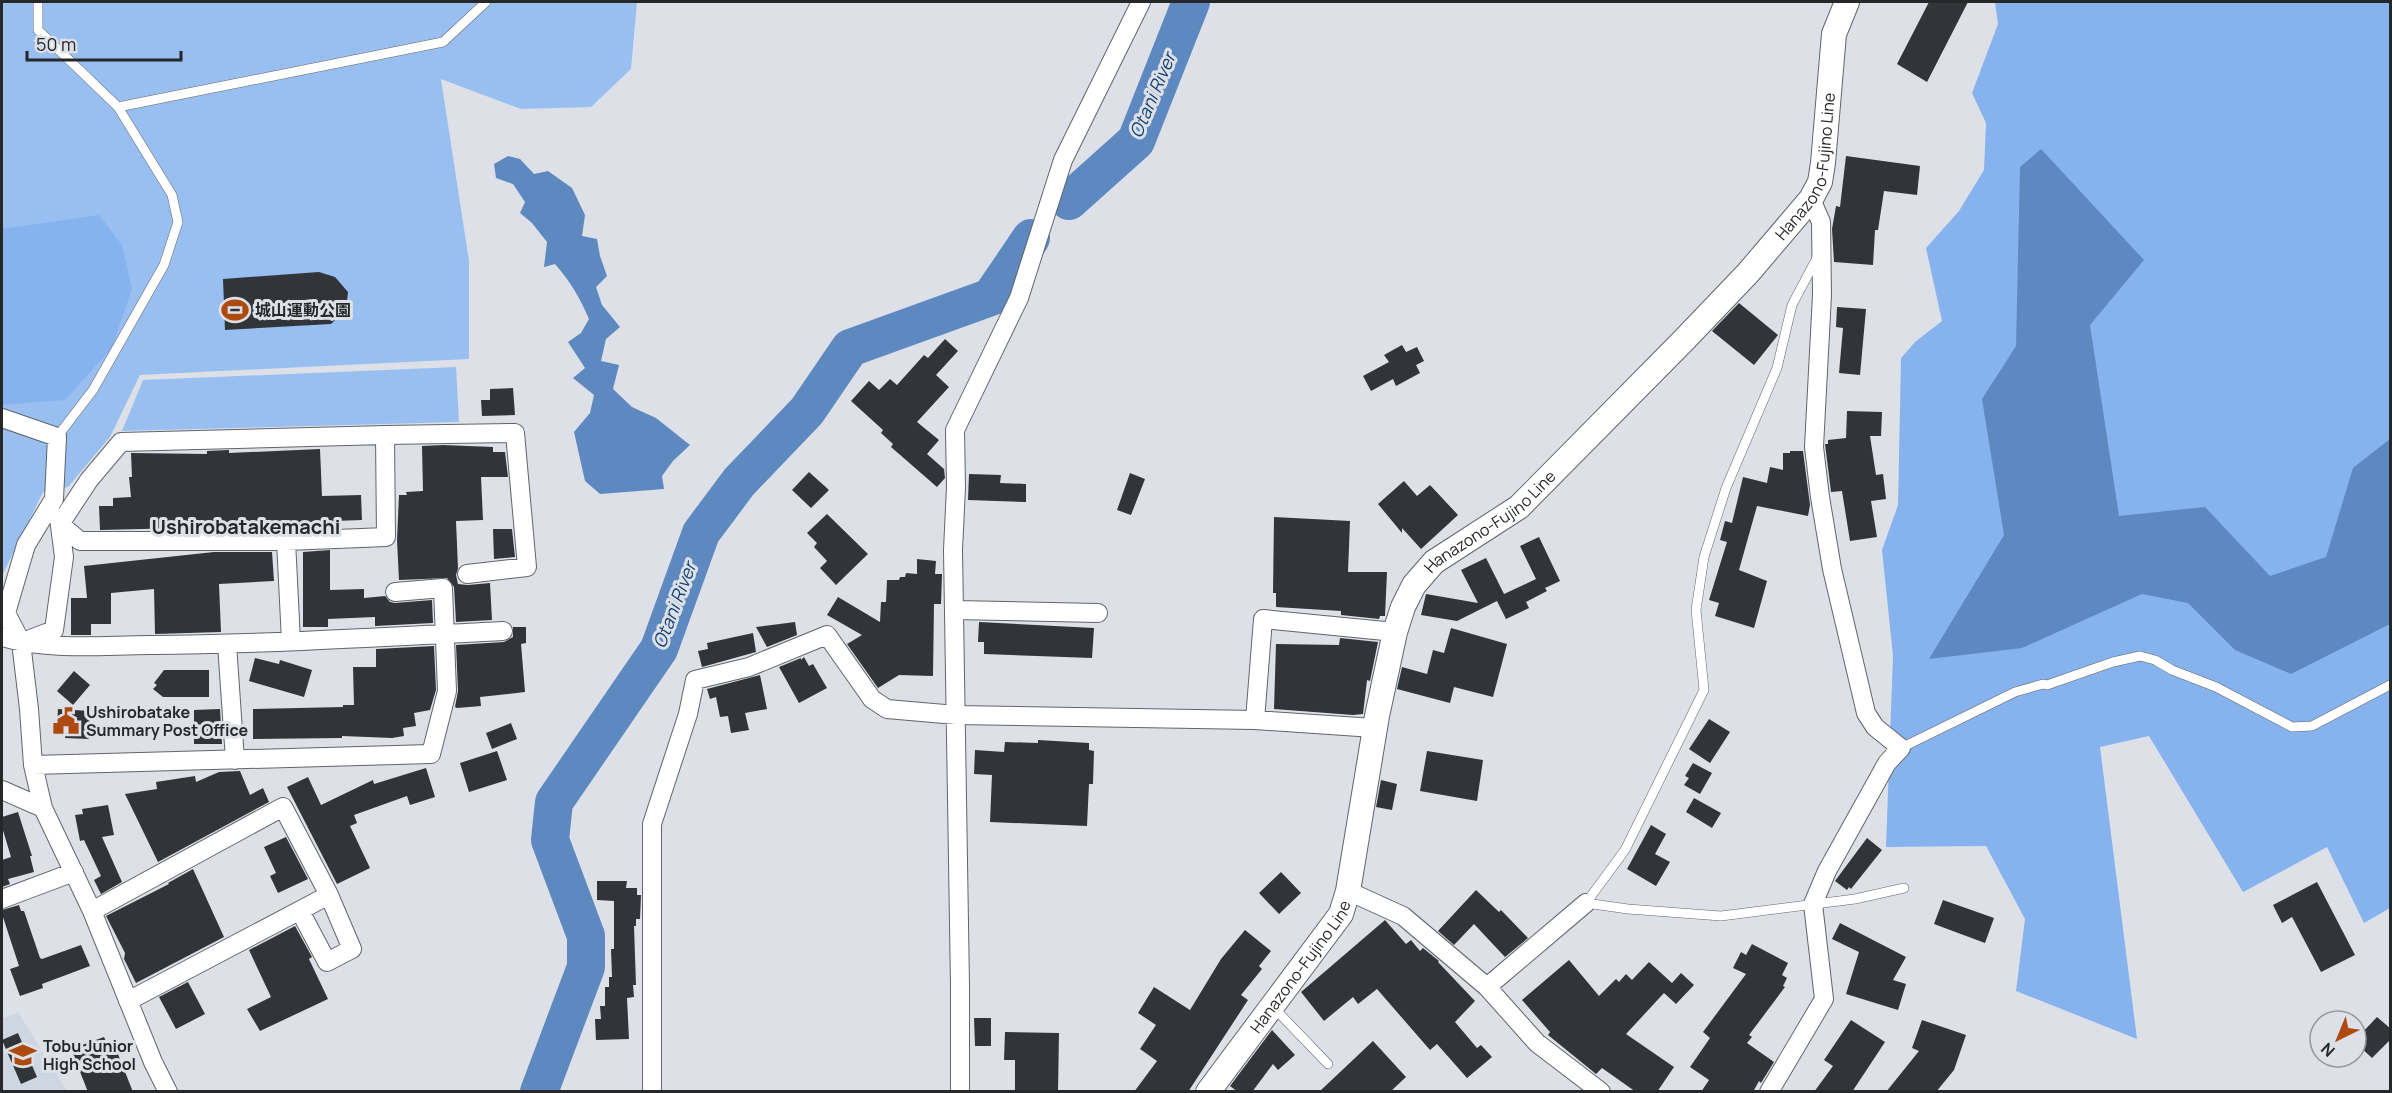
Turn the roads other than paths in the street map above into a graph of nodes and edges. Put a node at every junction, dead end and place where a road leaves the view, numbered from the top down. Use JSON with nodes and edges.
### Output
{"nodes":[{"id":1,"x":38,"y":2,"type":"edge"},
{"id":2,"x":486,"y":2,"type":"edge"},
{"id":3,"x":1141,"y":2,"type":"edge"},
{"id":4,"x":1847,"y":2,"type":"edge"},
{"id":5,"x":118,"y":107,"type":"junction"},
{"id":6,"x":1811,"y":199,"type":"junction"},
{"id":7,"x":1820,"y":252,"type":"junction"},
{"id":8,"x":2,"y":418,"type":"edge"},
{"id":9,"x":385,"y":435,"type":"junction"},
{"id":10,"x":57,"y":437,"type":"junction"},
{"id":11,"x":54,"y":499,"type":"junction"},
{"id":12,"x":60,"y":524,"type":"junction"},
{"id":13,"x":286,"y":541,"type":"junction"},
{"id":14,"x":467,"y":574,"type":"dead end"},
{"id":15,"x":395,"y":592,"type":"dead end"},
{"id":16,"x":954,"y":610,"type":"junction"},
{"id":17,"x":1098,"y":613,"type":"dead end"},
{"id":18,"x":503,"y":632,"type":"dead end"},
{"id":19,"x":1395,"y":632,"type":"junction"},
{"id":20,"x":446,"y":634,"type":"junction"},
{"id":21,"x":2,"y":637,"type":"edge"},
{"id":22,"x":291,"y":641,"type":"junction"},
{"id":23,"x":21,"y":642,"type":"junction"},
{"id":24,"x":227,"y":644,"type":"junction"},
{"id":25,"x":2391,"y":685,"type":"edge"},
{"id":26,"x":956,"y":715,"type":"junction"},
{"id":27,"x":1255,"y":720,"type":"junction"},
{"id":28,"x":1374,"y":728,"type":"junction"},
{"id":29,"x":1900,"y":748,"type":"junction"},
{"id":30,"x":236,"y":760,"type":"junction"},
{"id":31,"x":33,"y":765,"type":"junction"},
{"id":32,"x":2,"y":790,"type":"edge"},
{"id":33,"x":43,"y":808,"type":"junction"},
{"id":34,"x":74,"y":873,"type":"junction"},
{"id":35,"x":1904,"y":888,"type":"dead end"},
{"id":36,"x":1348,"y":891,"type":"junction"},
{"id":37,"x":329,"y":895,"type":"junction"},
{"id":38,"x":2,"y":899,"type":"edge"},
{"id":39,"x":1586,"y":903,"type":"junction"},
{"id":40,"x":1813,"y":904,"type":"junction"},
{"id":41,"x":92,"y":911,"type":"junction"},
{"id":42,"x":300,"y":911,"type":"junction"},
{"id":43,"x":1487,"y":987,"type":"junction"},
{"id":44,"x":128,"y":1001,"type":"junction"},
{"id":45,"x":1271,"y":1005,"type":"junction"},
{"id":46,"x":1328,"y":1064,"type":"dead end"},
{"id":47,"x":168,"y":1092,"type":"edge"},
{"id":48,"x":651,"y":1092,"type":"edge"},
{"id":49,"x":960,"y":1092,"type":"edge"},
{"id":50,"x":1208,"y":1092,"type":"edge"},
{"id":51,"x":1601,"y":1092,"type":"edge"},
{"id":52,"x":1769,"y":1092,"type":"edge"}],
"edges":[{"from":1,"to":5,"type":"lane"},
{"from":2,"to":5,"type":"lane"},
{"from":3,"to":16,"type":"street"},
{"from":4,"to":6,"type":"main road","name":"Hanazono-Fujino Line"},
{"from":5,"to":10,"type":"lane"},
{"from":6,"to":7,"type":"street"},
{"from":6,"to":19,"type":"main road","name":"Hanazono-Fujino Line"},
{"from":7,"to":29,"type":"street"},
{"from":7,"to":39,"type":"lane"},
{"from":8,"to":10,"type":"street"},
{"from":9,"to":12,"type":"street"},
{"from":9,"to":13,"type":"street"},
{"from":9,"to":14,"type":"street"},
{"from":10,"to":11,"type":"street"},
{"from":11,"to":12,"type":"street"},
{"from":11,"to":23,"type":"street"},
{"from":12,"to":13,"type":"street"},
{"from":12,"to":23,"type":"street"},
{"from":13,"to":22,"type":"street"},
{"from":15,"to":20,"type":"street"},
{"from":16,"to":17,"type":"street"},
{"from":16,"to":26,"type":"street"},
{"from":18,"to":20,"type":"street"},
{"from":19,"to":27,"type":"street"},
{"from":19,"to":28,"type":"main road","name":"Hanazono-Fujino Line"},
{"from":20,"to":22,"type":"street"},
{"from":20,"to":30,"type":"street"},
{"from":21,"to":23,"type":"street"},
{"from":22,"to":24,"type":"street"},
{"from":23,"to":24,"type":"street"},
{"from":23,"to":31,"type":"street"},
{"from":24,"to":30,"type":"street"},
{"from":25,"to":29,"type":"lane"},
{"from":26,"to":27,"type":"street"},
{"from":26,"to":48,"type":"street"},
{"from":26,"to":49,"type":"street"},
{"from":27,"to":28,"type":"street"},
{"from":28,"to":36,"type":"main road","name":"Hanazono-Fujino Line"},
{"from":29,"to":40,"type":"street"},
{"from":30,"to":31,"type":"street"},
{"from":31,"to":33,"type":"street"},
{"from":32,"to":33,"type":"street"},
{"from":33,"to":34,"type":"street"},
{"from":34,"to":38,"type":"street"},
{"from":34,"to":41,"type":"street"},
{"from":35,"to":40,"type":"lane"},
{"from":36,"to":43,"type":"street"},
{"from":36,"to":45,"type":"main road","name":"Hanazono-Fujino Line"},
{"from":37,"to":41,"type":"street"},
{"from":37,"to":42,"type":"street"},
{"from":37,"to":42,"type":"street"},
{"from":39,"to":40,"type":"lane"},
{"from":39,"to":43,"type":"street"},
{"from":40,"to":52,"type":"street"},
{"from":41,"to":44,"type":"street"},
{"from":42,"to":44,"type":"street"},
{"from":43,"to":51,"type":"street"},
{"from":44,"to":47,"type":"street"},
{"from":45,"to":46,"type":"lane"},
{"from":45,"to":50,"type":"main road","name":"Hanazono-Fujino Line"}]}
